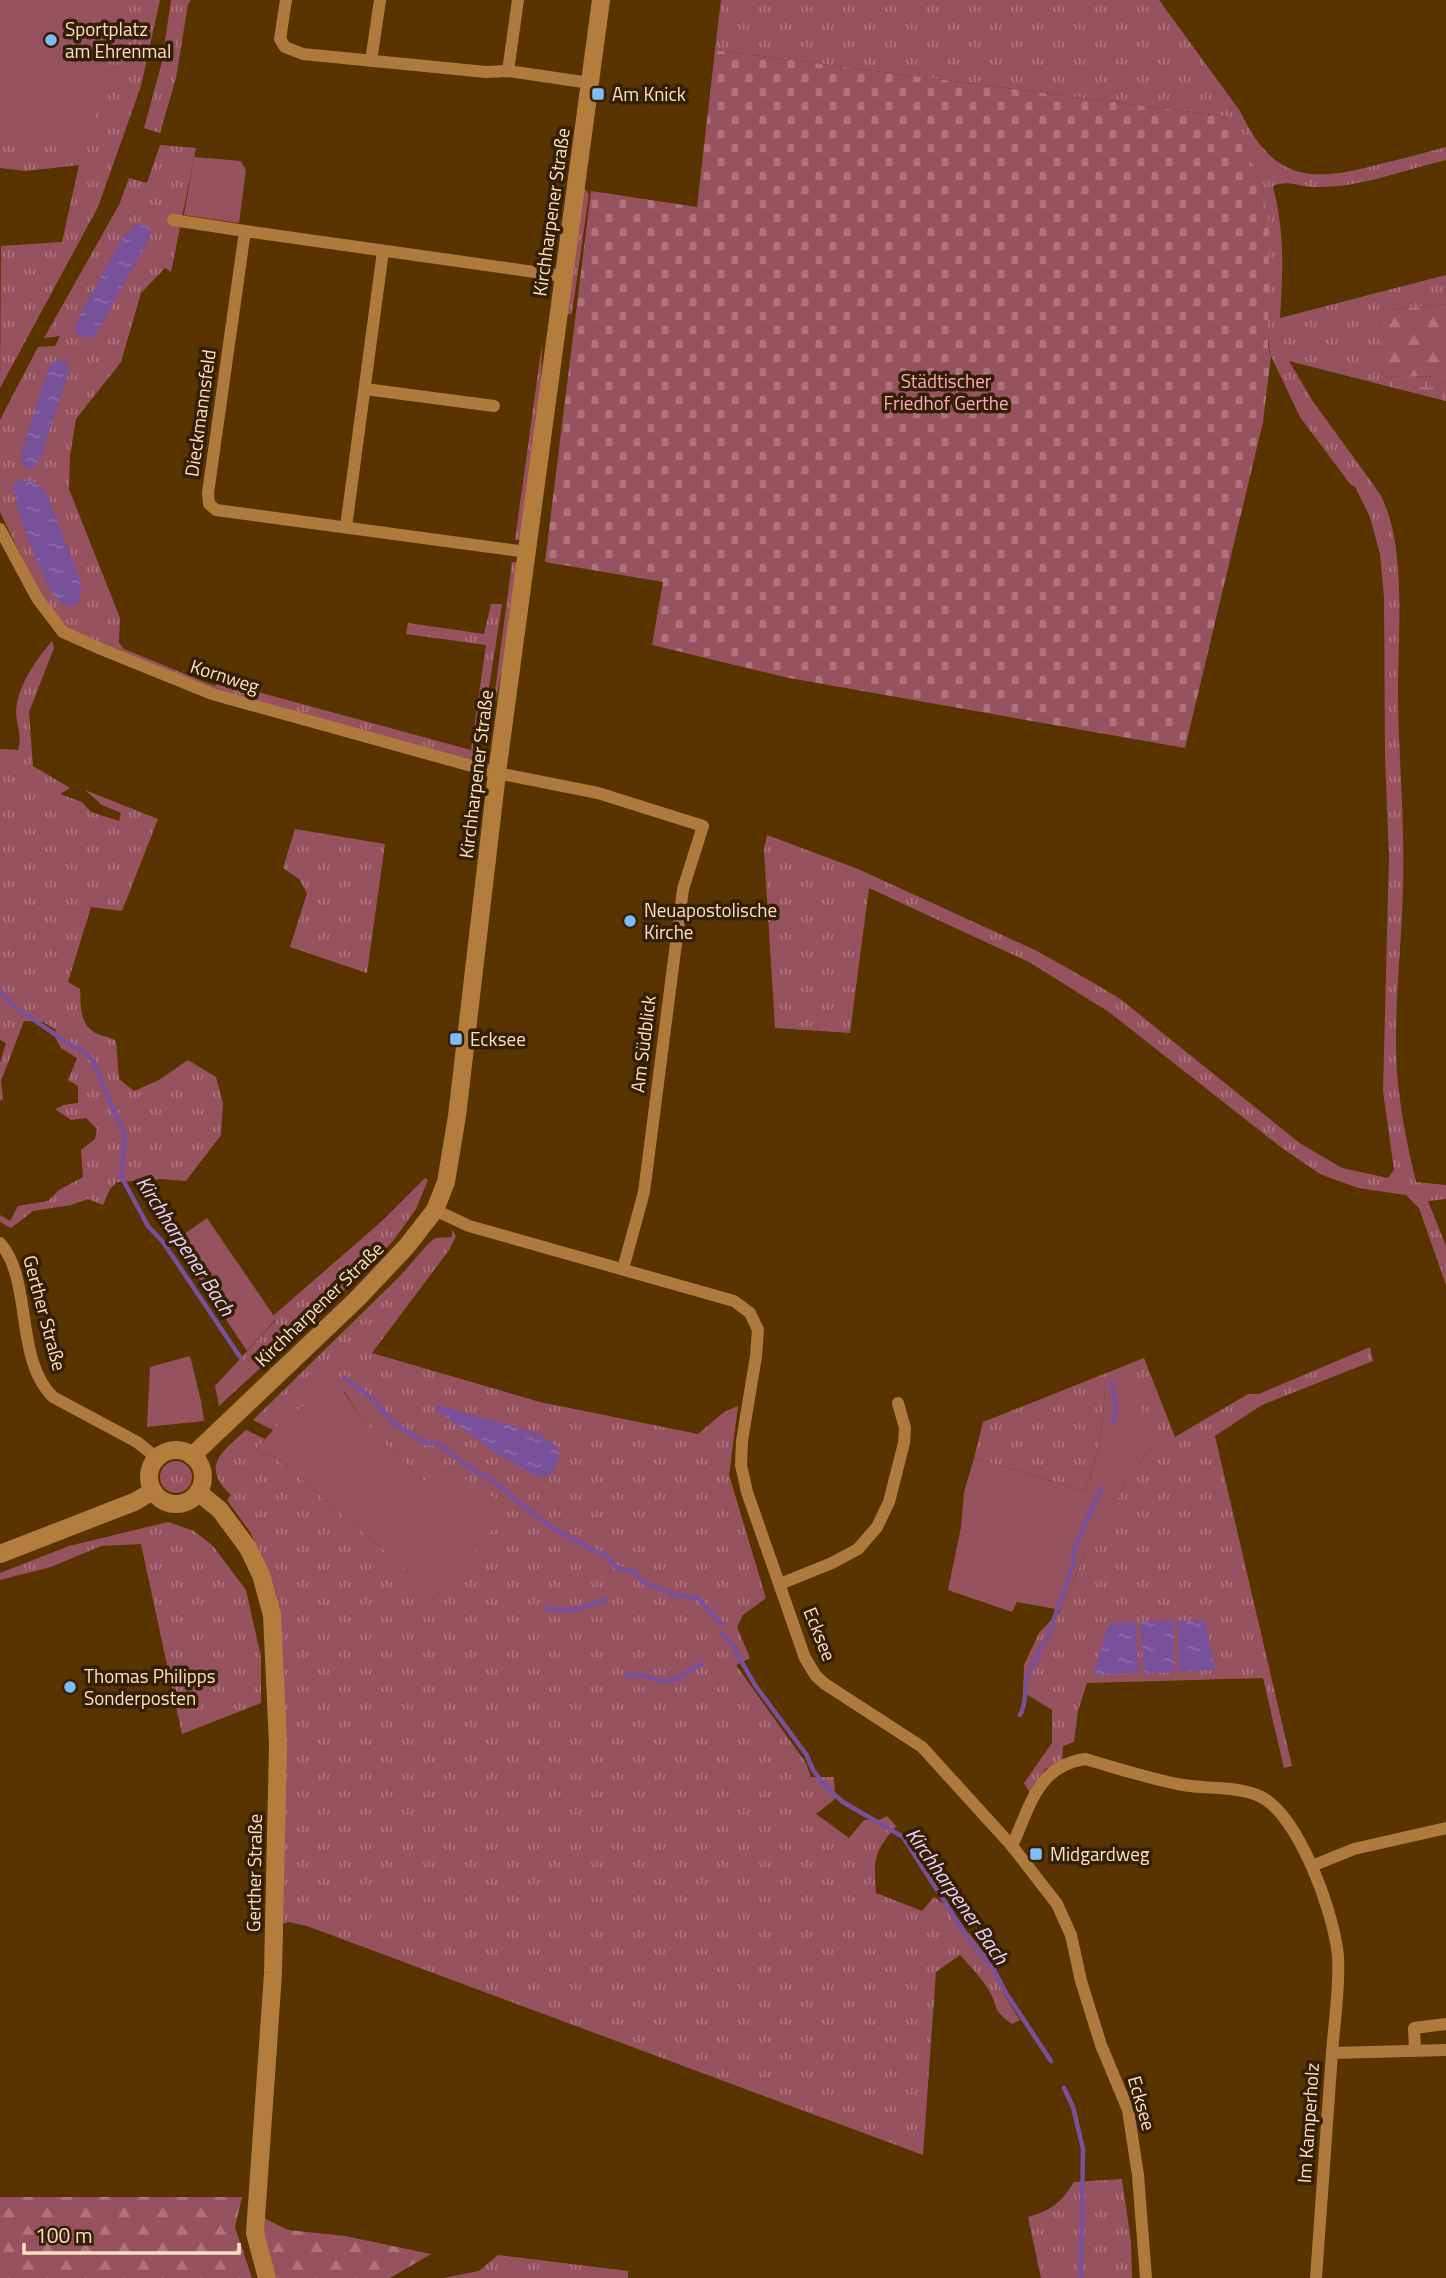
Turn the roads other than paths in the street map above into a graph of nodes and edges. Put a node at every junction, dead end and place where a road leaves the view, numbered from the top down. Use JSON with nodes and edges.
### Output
{"nodes":[{"id":1,"x":286,"y":0,"type":"edge"},
{"id":2,"x":380,"y":0,"type":"edge"},
{"id":3,"x":518,"y":0,"type":"edge"},
{"id":4,"x":601,"y":0,"type":"edge"},
{"id":5,"x":371,"y":61,"type":"junction"},
{"id":6,"x":508,"y":71,"type":"junction"},
{"id":7,"x":590,"y":83,"type":"junction"},
{"id":8,"x":173,"y":220,"type":"dead end"},
{"id":9,"x":245,"y":231,"type":"junction"},
{"id":10,"x":383,"y":251,"type":"junction"},
{"id":11,"x":563,"y":276,"type":"junction"},
{"id":12,"x":366,"y":389,"type":"junction"},
{"id":13,"x":494,"y":406,"type":"dead end"},
{"id":14,"x":346,"y":527,"type":"junction"},
{"id":15,"x":0,"y":529,"type":"edge"},
{"id":16,"x":527,"y":552,"type":"junction"},
{"id":17,"x":497,"y":774,"type":"junction"},
{"id":18,"x":703,"y":826,"type":"joint"},
{"id":19,"x":435,"y":1210,"type":"junction"},
{"id":20,"x":0,"y":1243,"type":"edge"},
{"id":21,"x":623,"y":1269,"type":"junction"},
{"id":22,"x":898,"y":1403,"type":"dead end"},
{"id":23,"x":192,"y":1456,"type":"junction"},
{"id":24,"x":156,"y":1458,"type":"junction"},
{"id":25,"x":153,"y":1491,"type":"junction"},
{"id":26,"x":198,"y":1492,"type":"junction"},
{"id":27,"x":0,"y":1555,"type":"edge"},
{"id":28,"x":780,"y":1584,"type":"junction"},
{"id":29,"x":1446,"y":1828,"type":"edge"},
{"id":30,"x":1012,"y":1846,"type":"junction"},
{"id":31,"x":1312,"y":1866,"type":"junction"},
{"id":32,"x":1446,"y":2024,"type":"edge"},
{"id":33,"x":1415,"y":2050,"type":"junction"},
{"id":34,"x":1446,"y":2050,"type":"edge"},
{"id":35,"x":1332,"y":2053,"type":"junction"},
{"id":36,"x":267,"y":2278,"type":"edge"},
{"id":37,"x":1146,"y":2278,"type":"edge"},
{"id":38,"x":1316,"y":2278,"type":"edge"}],
"edges":[{"from":1,"to":5,"type":"street"},
{"from":2,"to":5,"type":"street"},
{"from":3,"to":6,"type":"street"},
{"from":4,"to":7,"type":"street","name":"Kirchharpener Straße"},
{"from":5,"to":6,"type":"street"},
{"from":6,"to":7,"type":"street"},
{"from":7,"to":11,"type":"street","name":"Kirchharpener Straße"},
{"from":8,"to":9,"type":"street"},
{"from":9,"to":10,"type":"street"},
{"from":9,"to":14,"type":"street","name":"Dieckmannsfeld"},
{"from":10,"to":11,"type":"street"},
{"from":10,"to":12,"type":"street"},
{"from":11,"to":16,"type":"street","name":"Kirchharpener Straße"},
{"from":12,"to":13,"type":"street"},
{"from":12,"to":14,"type":"street"},
{"from":14,"to":16,"type":"street","name":"Dieckmannsfeld"},
{"from":15,"to":17,"type":"street","name":"Kornweg"},
{"from":16,"to":17,"type":"street","name":"Kirchharpener Straße"},
{"from":17,"to":18,"type":"street","name":"Kornweg"},
{"from":17,"to":19,"type":"street","name":"Kirchharpener Straße"},
{"from":18,"to":21,"type":"street","name":"Am Südblick"},
{"from":19,"to":21,"type":"street","name":"Ecksee"},
{"from":19,"to":23,"type":"street","name":"Kirchharpener Straße"},
{"from":20,"to":24,"type":"street","name":"Gerther Straße"},
{"from":21,"to":28,"type":"street","name":"Ecksee"},
{"from":22,"to":28,"type":"street"},
{"from":23,"to":24,"type":"street"},
{"from":23,"to":26,"type":"street"},
{"from":24,"to":25,"type":"street"},
{"from":25,"to":26,"type":"street"},
{"from":25,"to":27,"type":"street"},
{"from":26,"to":36,"type":"street","name":"Gerther Straße"},
{"from":28,"to":30,"type":"street","name":"Ecksee"},
{"from":29,"to":31,"type":"street"},
{"from":30,"to":31,"type":"street"},
{"from":30,"to":37,"type":"street","name":"Ecksee"},
{"from":31,"to":35,"type":"street"},
{"from":32,"to":33,"type":"street"},
{"from":33,"to":34,"type":"street","name":"Im Kamperholz"},
{"from":33,"to":35,"type":"street","name":"Im Kamperholz"},
{"from":35,"to":38,"type":"street","name":"Im Kamperholz"}]}
